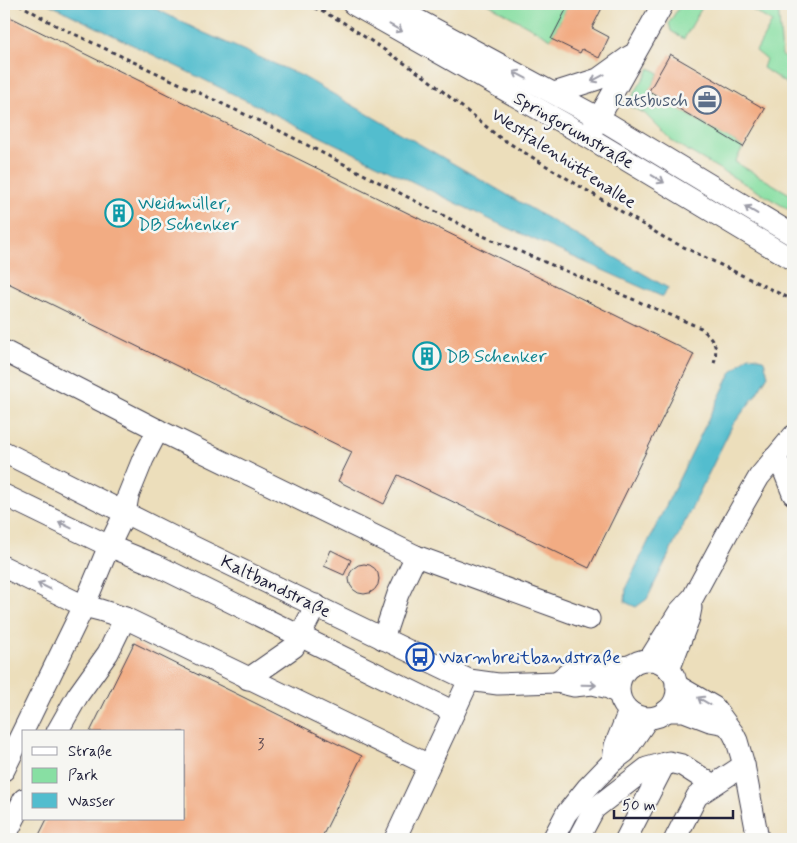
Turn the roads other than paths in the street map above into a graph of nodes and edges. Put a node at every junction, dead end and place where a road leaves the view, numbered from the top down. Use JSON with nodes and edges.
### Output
{"nodes":[{"id":1,"x":354,"y":4,"type":"edge"},
{"id":2,"x":388,"y":4,"type":"edge"},
{"id":3,"x":663,"y":4,"type":"edge"},
{"id":4,"x":636,"y":51,"type":"junction"},
{"id":5,"x":554,"y":94,"type":"junction"},
{"id":6,"x":599,"y":118,"type":"junction"},
{"id":7,"x":588,"y":137,"type":"junction"},
{"id":8,"x":793,"y":235,"type":"edge"},
{"id":9,"x":793,"y":260,"type":"edge"},
{"id":10,"x":4,"y":351,"type":"edge"},
{"id":11,"x":158,"y":430,"type":"junction"},
{"id":12,"x":793,"y":436,"type":"edge"},
{"id":13,"x":4,"y":452,"type":"edge"},
{"id":14,"x":774,"y":458,"type":"junction"},
{"id":15,"x":793,"y":494,"type":"edge"},
{"id":16,"x":4,"y":495,"type":"edge"},
{"id":17,"x":126,"y":513,"type":"junction"},
{"id":18,"x":173,"y":537,"type":"junction"},
{"id":19,"x":109,"y":546,"type":"junction"},
{"id":20,"x":416,"y":556,"type":"junction"},
{"id":21,"x":158,"y":566,"type":"junction"},
{"id":22,"x":4,"y":567,"type":"edge"},
{"id":23,"x":693,"y":597,"type":"junction"},
{"id":24,"x":316,"y":605,"type":"junction"},
{"id":25,"x":84,"y":606,"type":"junction"},
{"id":26,"x":125,"y":618,"type":"junction"},
{"id":27,"x":589,"y":618,"type":"dead end"},
{"id":28,"x":299,"y":637,"type":"junction"},
{"id":29,"x":382,"y":638,"type":"junction"},
{"id":30,"x":640,"y":663,"type":"junction"},
{"id":31,"x":673,"y":677,"type":"junction"},
{"id":32,"x":248,"y":678,"type":"junction"},
{"id":33,"x":469,"y":680,"type":"junction"},
{"id":34,"x":557,"y":682,"type":"junction"},
{"id":35,"x":641,"y":708,"type":"junction"},
{"id":36,"x":454,"y":712,"type":"junction"},
{"id":37,"x":726,"y":724,"type":"junction"},
{"id":38,"x":24,"y":730,"type":"edge"},
{"id":39,"x":58,"y":730,"type":"edge"},
{"id":40,"x":22,"y":733,"type":"edge"},
{"id":41,"x":665,"y":763,"type":"junction"},
{"id":42,"x":429,"y":765,"type":"junction"},
{"id":43,"x":744,"y":765,"type":"junction"},
{"id":44,"x":4,"y":770,"type":"edge"},
{"id":45,"x":713,"y":785,"type":"junction"},
{"id":46,"x":22,"y":803,"type":"edge"},
{"id":47,"x":4,"y":839,"type":"edge"},
{"id":48,"x":395,"y":839,"type":"edge"},
{"id":49,"x":553,"y":839,"type":"edge"},
{"id":50,"x":578,"y":839,"type":"edge"},
{"id":51,"x":626,"y":839,"type":"edge"},
{"id":52,"x":675,"y":839,"type":"edge"},
{"id":53,"x":758,"y":839,"type":"edge"}],
"edges":[{"from":1,"to":7,"type":"street","name":"Springorumstraße","one_way":true},
{"from":5,"to":2,"type":"street","name":"Springorumstraße","one_way":true},
{"from":3,"to":4,"type":"street"},
{"from":4,"to":5,"type":"street","one_way":true},
{"from":4,"to":6,"type":"street"},
{"from":5,"to":6,"type":"street","name":"Springorumstraße"},
{"from":6,"to":7,"type":"street"},
{"from":8,"to":6,"type":"street","name":"Springorumstraße","one_way":true},
{"from":7,"to":9,"type":"street","name":"Springorumstraße","one_way":true},
{"from":10,"to":11,"type":"street"},
{"from":11,"to":17,"type":"street"},
{"from":11,"to":20,"type":"street"},
{"from":12,"to":14,"type":"street"},
{"from":13,"to":17,"type":"street","name":"Kaltbandstraße"},
{"from":14,"to":15,"type":"street"},
{"from":14,"to":23,"type":"street"},
{"from":19,"to":16,"type":"street","one_way":true},
{"from":17,"to":18,"type":"street","name":"Kaltbandstraße"},
{"from":17,"to":19,"type":"street"},
{"from":18,"to":21,"type":"street"},
{"from":18,"to":24,"type":"street","name":"Kaltbandstraße"},
{"from":19,"to":21,"type":"street"},
{"from":19,"to":25,"type":"street"},
{"from":20,"to":27,"type":"street"},
{"from":20,"to":29,"type":"street"},
{"from":21,"to":28,"type":"street"},
{"from":25,"to":22,"type":"street","one_way":true},
{"from":23,"to":30,"type":"street"},
{"from":23,"to":31,"type":"street"},
{"from":24,"to":28,"type":"street"},
{"from":24,"to":29,"type":"street","name":"Kaltbandstraße"},
{"from":25,"to":26,"type":"street"},
{"from":25,"to":38,"type":"street"},
{"from":26,"to":32,"type":"street"},
{"from":26,"to":39,"type":"street"},
{"from":28,"to":32,"type":"street"},
{"from":28,"to":36,"type":"street"},
{"from":29,"to":33,"type":"street","name":"Kaltbandstraße"},
{"from":30,"to":31,"type":"street"},
{"from":30,"to":34,"type":"street","name":"Kaltbandstraße"},
{"from":30,"to":35,"type":"street"},
{"from":31,"to":35,"type":"street"},
{"from":37,"to":31,"type":"street","one_way":true},
{"from":32,"to":42,"type":"street"},
{"from":33,"to":34,"type":"street","name":"Kaltbandstraße"},
{"from":33,"to":36,"type":"street"},
{"from":34,"to":35,"type":"street","name":"Kaltbandstraße","one_way":true},
{"from":35,"to":37,"type":"street"},
{"from":35,"to":49,"type":"street"},
{"from":36,"to":42,"type":"street"},
{"from":37,"to":43,"type":"street"},
{"from":40,"to":44,"type":"street"},
{"from":41,"to":45,"type":"street"},
{"from":41,"to":50,"type":"street"},
{"from":41,"to":51,"type":"street"},
{"from":42,"to":48,"type":"street"},
{"from":43,"to":45,"type":"street"},
{"from":43,"to":53,"type":"street"},
{"from":45,"to":52,"type":"street"},
{"from":46,"to":47,"type":"street"}]}
